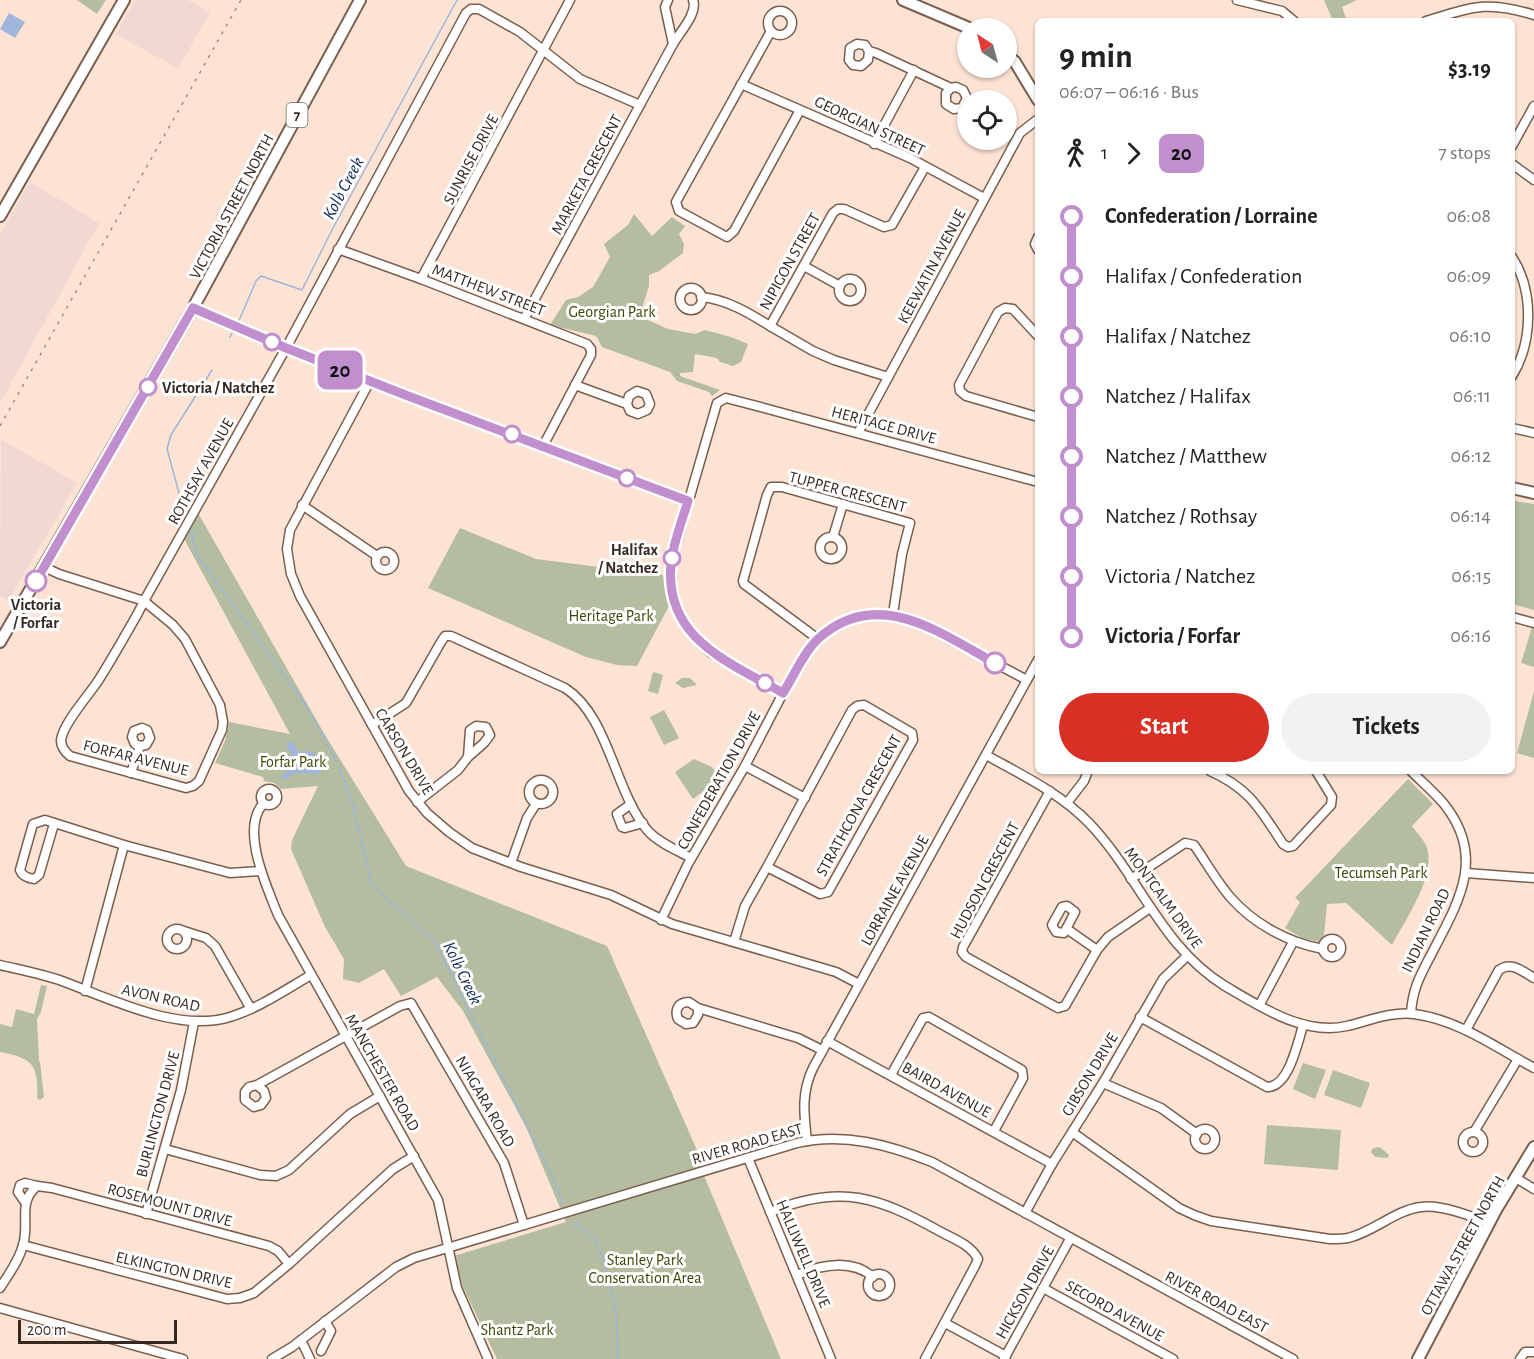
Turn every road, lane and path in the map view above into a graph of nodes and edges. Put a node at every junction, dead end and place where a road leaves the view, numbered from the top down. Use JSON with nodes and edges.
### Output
{"nodes":[{"id":1,"x":124,"y":0,"type":"edge"},
{"id":2,"x":360,"y":0,"type":"edge"},
{"id":3,"x":570,"y":0,"type":"edge"},
{"id":4,"x":668,"y":0,"type":"edge"},
{"id":5,"x":693,"y":0,"type":"edge"},
{"id":6,"x":903,"y":0,"type":"edge"},
{"id":7,"x":1237,"y":0,"type":"edge"},
{"id":8,"x":1510,"y":3,"type":"edge"},
{"id":9,"x":1534,"y":15,"type":"edge"},
{"id":10,"x":1292,"y":18,"type":"edge"},
{"id":11,"x":1435,"y":18,"type":"edge"},
{"id":12,"x":957,"y":23,"type":"edge"},
{"id":13,"x":771,"y":31,"type":"dead end"},
{"id":14,"x":673,"y":44,"type":"junction"},
{"id":15,"x":869,"y":51,"type":"dead end"},
{"id":16,"x":544,"y":52,"type":"junction"},
{"id":17,"x":1017,"y":65,"type":"edge"},
{"id":18,"x":914,"y":70,"type":"junction"},
{"id":19,"x":741,"y":84,"type":"junction"},
{"id":20,"x":951,"y":88,"type":"dead end"},
{"id":21,"x":1035,"y":95,"type":"edge"},
{"id":22,"x":640,"y":105,"type":"junction"},
{"id":23,"x":1534,"y":106,"type":"edge"},
{"id":24,"x":800,"y":110,"type":"junction"},
{"id":25,"x":1035,"y":121,"type":"edge"},
{"id":26,"x":1515,"y":141,"type":"edge"},
{"id":27,"x":874,"y":144,"type":"junction"},
{"id":28,"x":1515,"y":166,"type":"edge"},
{"id":29,"x":925,"y":167,"type":"junction"},
{"id":30,"x":1534,"y":180,"type":"edge"},
{"id":31,"x":984,"y":198,"type":"junction"},
{"id":32,"x":0,"y":216,"type":"edge"},
{"id":33,"x":338,"y":249,"type":"junction"},
{"id":34,"x":1515,"y":262,"type":"edge"},
{"id":35,"x":804,"y":266,"type":"junction"},
{"id":36,"x":421,"y":279,"type":"junction"},
{"id":37,"x":840,"y":286,"type":"dead end"},
{"id":38,"x":701,"y":297,"type":"dead end"},
{"id":39,"x":193,"y":308,"type":"junction"},
{"id":40,"x":524,"y":319,"type":"junction"},
{"id":41,"x":770,"y":326,"type":"junction"},
{"id":42,"x":1035,"y":333,"type":"edge"},
{"id":43,"x":286,"y":348,"type":"junction"},
{"id":44,"x":1515,"y":371,"type":"edge"},
{"id":45,"x":888,"y":377,"type":"junction"},
{"id":46,"x":370,"y":381,"type":"junction"},
{"id":47,"x":575,"y":385,"type":"junction"},
{"id":48,"x":627,"y":404,"type":"dead end"},
{"id":49,"x":1035,"y":416,"type":"edge"},
{"id":50,"x":1515,"y":429,"type":"edge"},
{"id":51,"x":858,"y":433,"type":"junction"},
{"id":52,"x":1534,"y":433,"type":"edge"},
{"id":53,"x":543,"y":446,"type":"junction"},
{"id":54,"x":1035,"y":481,"type":"edge"},
{"id":55,"x":1515,"y":489,"type":"edge"},
{"id":56,"x":1534,"y":493,"type":"edge"},
{"id":57,"x":688,"y":501,"type":"junction"},
{"id":58,"x":843,"y":504,"type":"junction"},
{"id":59,"x":302,"y":505,"type":"junction"},
{"id":60,"x":833,"y":537,"type":"dead end"},
{"id":61,"x":377,"y":556,"type":"dead end"},
{"id":62,"x":44,"y":567,"type":"junction"},
{"id":63,"x":144,"y":601,"type":"junction"},
{"id":64,"x":1515,"y":612,"type":"edge"},
{"id":65,"x":893,"y":614,"type":"junction"},
{"id":66,"x":1515,"y":616,"type":"edge"},
{"id":67,"x":1532,"y":619,"type":"edge"},
{"id":68,"x":818,"y":639,"type":"junction"},
{"id":69,"x":0,"y":642,"type":"edge"},
{"id":70,"x":1035,"y":665,"type":"edge"},
{"id":71,"x":1027,"y":680,"type":"junction"},
{"id":72,"x":783,"y":693,"type":"junction"},
{"id":73,"x":372,"y":725,"type":"junction"},
{"id":74,"x":140,"y":746,"type":"dead end"},
{"id":75,"x":986,"y":755,"type":"junction"},
{"id":76,"x":468,"y":757,"type":"dead end"},
{"id":77,"x":745,"y":766,"type":"junction"},
{"id":78,"x":131,"y":773,"type":"junction"},
{"id":79,"x":1087,"y":774,"type":"edge"},
{"id":80,"x":1217,"y":774,"type":"edge"},
{"id":81,"x":1318,"y":774,"type":"edge"},
{"id":82,"x":1414,"y":774,"type":"edge"},
{"id":83,"x":1050,"y":791,"type":"junction"},
{"id":84,"x":805,"y":798,"type":"junction"},
{"id":85,"x":417,"y":802,"type":"junction"},
{"id":86,"x":1067,"y":803,"type":"junction"},
{"id":87,"x":263,"y":804,"type":"dead end"},
{"id":88,"x":536,"y":804,"type":"dead end"},
{"id":89,"x":631,"y":804,"type":"junction"},
{"id":90,"x":643,"y":823,"type":"junction"},
{"id":91,"x":54,"y":824,"type":"junction"},
{"id":92,"x":124,"y":845,"type":"junction"},
{"id":93,"x":691,"y":858,"type":"junction"},
{"id":94,"x":511,"y":863,"type":"junction"},
{"id":95,"x":767,"y":867,"type":"junction"},
{"id":96,"x":261,"y":871,"type":"junction"},
{"id":97,"x":1466,"y":873,"type":"junction"},
{"id":98,"x":1534,"y":878,"type":"edge"},
{"id":99,"x":1131,"y":879,"type":"junction"},
{"id":100,"x":1150,"y":908,"type":"junction"},
{"id":101,"x":661,"y":920,"type":"junction"},
{"id":102,"x":1066,"y":929,"type":"dead end"},
{"id":103,"x":184,"y":931,"type":"dead end"},
{"id":104,"x":734,"y":942,"type":"junction"},
{"id":105,"x":1293,"y":942,"type":"junction"},
{"id":106,"x":1323,"y":949,"type":"dead end"},
{"id":107,"x":1097,"y":950,"type":"junction"},
{"id":108,"x":1187,"y":956,"type":"junction"},
{"id":109,"x":0,"y":965,"type":"edge"},
{"id":110,"x":311,"y":975,"type":"junction"},
{"id":111,"x":1534,"y":978,"type":"edge"},
{"id":112,"x":859,"y":984,"type":"junction"},
{"id":113,"x":85,"y":991,"type":"junction"},
{"id":114,"x":1260,"y":1004,"type":"junction"},
{"id":115,"x":698,"y":1008,"type":"dead end"},
{"id":116,"x":251,"y":1010,"type":"junction"},
{"id":117,"x":1412,"y":1013,"type":"junction"},
{"id":118,"x":1140,"y":1017,"type":"junction"},
{"id":119,"x":194,"y":1022,"type":"junction"},
{"id":120,"x":1304,"y":1026,"type":"junction"},
{"id":121,"x":1467,"y":1030,"type":"junction"},
{"id":122,"x":346,"y":1036,"type":"junction"},
{"id":123,"x":827,"y":1041,"type":"junction"},
{"id":124,"x":822,"y":1050,"type":"junction"},
{"id":125,"x":1518,"y":1059,"type":"junction"},
{"id":126,"x":1534,"y":1068,"type":"edge"},
{"id":127,"x":891,"y":1075,"type":"junction"},
{"id":128,"x":1103,"y":1083,"type":"junction"},
{"id":129,"x":257,"y":1086,"type":"dead end"},
{"id":130,"x":380,"y":1096,"type":"junction"},
{"id":131,"x":994,"y":1131,"type":"junction"},
{"id":132,"x":1072,"y":1132,"type":"junction"},
{"id":133,"x":1474,"y":1132,"type":"dead end"},
{"id":134,"x":1197,"y":1134,"type":"dead end"},
{"id":135,"x":807,"y":1141,"type":"junction"},
{"id":136,"x":1534,"y":1147,"type":"edge"},
{"id":137,"x":165,"y":1149,"type":"junction"},
{"id":138,"x":414,"y":1156,"type":"junction"},
{"id":139,"x":748,"y":1158,"type":"junction"},
{"id":140,"x":1052,"y":1164,"type":"junction"},
{"id":141,"x":1516,"y":1178,"type":"junction"},
{"id":142,"x":1534,"y":1189,"type":"edge"},
{"id":143,"x":770,"y":1212,"type":"junction"},
{"id":144,"x":1025,"y":1213,"type":"junction"},
{"id":145,"x":146,"y":1214,"type":"junction"},
{"id":146,"x":1489,"y":1223,"type":"junction"},
{"id":147,"x":524,"y":1224,"type":"junction"},
{"id":148,"x":1070,"y":1239,"type":"junction"},
{"id":149,"x":23,"y":1245,"type":"junction"},
{"id":150,"x":448,"y":1247,"type":"junction"},
{"id":151,"x":289,"y":1264,"type":"junction"},
{"id":152,"x":797,"y":1275,"type":"junction"},
{"id":153,"x":873,"y":1276,"type":"dead end"},
{"id":154,"x":0,"y":1288,"type":"edge"},
{"id":155,"x":1043,"y":1288,"type":"junction"},
{"id":156,"x":0,"y":1308,"type":"edge"},
{"id":157,"x":325,"y":1321,"type":"junction"},
{"id":158,"x":945,"y":1323,"type":"junction"},
{"id":159,"x":301,"y":1340,"type":"junction"},
{"id":160,"x":321,"y":1351,"type":"dead end"},
{"id":161,"x":1534,"y":1352,"type":"edge"},
{"id":162,"x":1005,"y":1358,"type":"edge"},
{"id":163,"x":183,"y":1359,"type":"edge"},
{"id":164,"x":272,"y":1359,"type":"edge"},
{"id":165,"x":310,"y":1359,"type":"edge"},
{"id":166,"x":488,"y":1359,"type":"edge"},
{"id":167,"x":831,"y":1359,"type":"edge"},
{"id":168,"x":925,"y":1359,"type":"edge"},
{"id":169,"x":1173,"y":1359,"type":"edge"},
{"id":170,"x":1293,"y":1359,"type":"edge"},
{"id":171,"x":1418,"y":1359,"type":"edge"},
{"id":172,"x":1520,"y":1359,"type":"edge"}],
"edges":[{"from":1,"to":32,"type":"main road"},
{"from":2,"to":39,"type":"main road","name":"VICTORIA STREET NORTH","number":"7"},
{"from":3,"to":16,"type":"street","name":"SUNRISE DRIVE"},
{"from":4,"to":14,"type":"street"},
{"from":5,"to":14,"type":"street","name":"MARKETA CRESCENT"},
{"from":6,"to":12,"type":"main road"},
{"from":7,"to":10,"type":"street"},
{"from":8,"to":9,"type":"street"},
{"from":8,"to":11,"type":"street"},
{"from":13,"to":19,"type":"street"},
{"from":14,"to":22,"type":"street","name":"MARKETA CRESCENT"},
{"from":15,"to":18,"type":"street"},
{"from":16,"to":22,"type":"street"},
{"from":16,"to":33,"type":"street","name":"ROTHSAY AVENUE"},
{"from":16,"to":36,"type":"street","name":"SUNRISE DRIVE"},
{"from":17,"to":21,"type":"main road"},
{"from":18,"to":20,"type":"street"},
{"from":18,"to":27,"type":"street"},
{"from":19,"to":24,"type":"street","name":"GEORGIAN STREET"},
{"from":19,"to":24,"type":"street"},
{"from":22,"to":40,"type":"street","name":"MARKETA CRESCENT"},
{"from":23,"to":26,"type":"street"},
{"from":24,"to":27,"type":"street","name":"GEORGIAN STREET"},
{"from":25,"to":31,"type":"street","name":"KEEWATIN AVENUE"},
{"from":27,"to":29,"type":"street","name":"GEORGIAN STREET"},
{"from":28,"to":30,"type":"street"},
{"from":29,"to":31,"type":"street","name":"GEORGIAN STREET"},
{"from":29,"to":35,"type":"street","name":"NIPIGON STREET"},
{"from":31,"to":45,"type":"street","name":"KEEWATIN AVENUE"},
{"from":33,"to":36,"type":"street","name":"MATTHEW STREET"},
{"from":33,"to":43,"type":"street","name":"ROTHSAY AVENUE"},
{"from":34,"to":44,"type":"street"},
{"from":35,"to":37,"type":"street"},
{"from":35,"to":41,"type":"street","name":"NIPIGON STREET"},
{"from":36,"to":40,"type":"street","name":"MATTHEW STREET"},
{"from":38,"to":41,"type":"street"},
{"from":39,"to":43,"type":"street"},
{"from":39,"to":62,"type":"main road","name":"VICTORIA STREET NORTH","number":"7"},
{"from":40,"to":47,"type":"street","name":"MATTHEW STREET"},
{"from":41,"to":45,"type":"street","name":"NIPIGON STREET"},
{"from":42,"to":49,"type":"street"},
{"from":43,"to":46,"type":"street"},
{"from":43,"to":63,"type":"street","name":"ROTHSAY AVENUE"},
{"from":45,"to":51,"type":"street","name":"KEEWATIN AVENUE"},
{"from":46,"to":53,"type":"street"},
{"from":46,"to":59,"type":"street","name":"CARSON DRIVE"},
{"from":47,"to":48,"type":"street"},
{"from":47,"to":53,"type":"street","name":"MATTHEW STREET"},
{"from":50,"to":52,"type":"street"},
{"from":51,"to":54,"type":"street","name":"HERITAGE DRIVE"},
{"from":51,"to":57,"type":"street","name":"HERITAGE DRIVE"},
{"from":53,"to":57,"type":"street"},
{"from":55,"to":56,"type":"main road"},
{"from":57,"to":72,"type":"street"},
{"from":58,"to":60,"type":"street"},
{"from":58,"to":65,"type":"street","name":"TUPPER CRESCENT"},
{"from":58,"to":68,"type":"street","name":"TUPPER CRESCENT"},
{"from":59,"to":61,"type":"street"},
{"from":59,"to":73,"type":"street","name":"CARSON DRIVE"},
{"from":62,"to":63,"type":"street","name":"FORFAR AVENUE"},
{"from":62,"to":69,"type":"main road","name":"VICTORIA STREET NORTH","number":"7"},
{"from":63,"to":78,"type":"street","name":"FORFAR AVENUE"},
{"from":63,"to":78,"type":"street","name":"FORFAR AVENUE"},
{"from":64,"to":67,"type":"street"},
{"from":65,"to":68,"type":"street","name":"CONFEDERATION DRIVE"},
{"from":65,"to":71,"type":"street","name":"CONFEDERATION DRIVE"},
{"from":66,"to":67,"type":"street"},
{"from":68,"to":72,"type":"street","name":"CONFEDERATION DRIVE"},
{"from":70,"to":71,"type":"street","name":"LORRAINE AVENUE"},
{"from":71,"to":75,"type":"street","name":"LORRAINE AVENUE"},
{"from":72,"to":77,"type":"street","name":"CONFEDERATION DRIVE"},
{"from":73,"to":85,"type":"street","name":"CARSON DRIVE"},
{"from":73,"to":89,"type":"street"},
{"from":74,"to":78,"type":"street"},
{"from":75,"to":83,"type":"street","name":"MONTCALM DRIVE"},
{"from":75,"to":112,"type":"street","name":"LORRAINE AVENUE"},
{"from":76,"to":85,"type":"street"},
{"from":77,"to":84,"type":"street"},
{"from":77,"to":93,"type":"street","name":"CONFEDERATION DRIVE"},
{"from":79,"to":86,"type":"street"},
{"from":80,"to":81,"type":"street"},
{"from":82,"to":97,"type":"street","name":"INDIAN ROAD"},
{"from":83,"to":86,"type":"street","name":"MONTCALM DRIVE"},
{"from":83,"to":107,"type":"street","name":"HUDSON CRESCENT"},
{"from":84,"to":95,"type":"street","name":"STRATHCONA CRESCENT"},
{"from":84,"to":95,"type":"street","name":"STRATHCONA CRESCENT"},
{"from":85,"to":94,"type":"street","name":"CARSON DRIVE"},
{"from":86,"to":99,"type":"street","name":"MONTCALM DRIVE"},
{"from":87,"to":96,"type":"street","name":"MANCHESTER ROAD"},
{"from":88,"to":94,"type":"street"},
{"from":89,"to":90,"type":"street"},
{"from":89,"to":90,"type":"street"},
{"from":90,"to":93,"type":"street"},
{"from":91,"to":91,"type":"street"},
{"from":91,"to":92,"type":"street"},
{"from":92,"to":96,"type":"street"},
{"from":92,"to":113,"type":"street"},
{"from":93,"to":101,"type":"street","name":"CONFEDERATION DRIVE"},
{"from":94,"to":101,"type":"street","name":"CARSON DRIVE"},
{"from":95,"to":104,"type":"street","name":"STRATHCONA CRESCENT"},
{"from":96,"to":110,"type":"street","name":"MANCHESTER ROAD"},
{"from":97,"to":98,"type":"street"},
{"from":97,"to":117,"type":"street","name":"INDIAN ROAD"},
{"from":99,"to":100,"type":"street","name":"MONTCALM DRIVE"},
{"from":99,"to":105,"type":"street"},
{"from":100,"to":107,"type":"street","name":"HUDSON CRESCENT"},
{"from":100,"to":108,"type":"street","name":"MONTCALM DRIVE"},
{"from":101,"to":104,"type":"street","name":"CARSON DRIVE"},
{"from":102,"to":107,"type":"street"},
{"from":103,"to":116,"type":"street"},
{"from":104,"to":112,"type":"street","name":"CARSON DRIVE"},
{"from":105,"to":106,"type":"street"},
{"from":105,"to":114,"type":"street"},
{"from":108,"to":114,"type":"street","name":"MONTCALM DRIVE"},
{"from":108,"to":118,"type":"street","name":"GIBSON DRIVE"},
{"from":109,"to":113,"type":"street","name":"AVON ROAD"},
{"from":110,"to":116,"type":"street","name":"AVON ROAD"},
{"from":110,"to":122,"type":"street","name":"MANCHESTER ROAD"},
{"from":111,"to":121,"type":"street"},
{"from":112,"to":123,"type":"street","name":"LORRAINE AVENUE"},
{"from":113,"to":119,"type":"street","name":"AVON ROAD"},
{"from":114,"to":120,"type":"street","name":"MONTCALM DRIVE"},
{"from":115,"to":124,"type":"street"},
{"from":116,"to":119,"type":"street","name":"AVON ROAD"},
{"from":117,"to":120,"type":"street","name":"MONTCALM DRIVE"},
{"from":117,"to":121,"type":"street","name":"MONTCALM DRIVE"},
{"from":118,"to":120,"type":"street"},
{"from":118,"to":128,"type":"street","name":"GIBSON DRIVE"},
{"from":119,"to":137,"type":"street","name":"BURLINGTON DRIVE"},
{"from":121,"to":125,"type":"street","name":"MONTCALM DRIVE"},
{"from":122,"to":129,"type":"street"},
{"from":122,"to":130,"type":"street","name":"MANCHESTER ROAD"},
{"from":122,"to":147,"type":"street","name":"NIAGARA ROAD"},
{"from":123,"to":124,"type":"street","name":"LORRAINE AVENUE"},
{"from":123,"to":127,"type":"street","name":"BAIRD AVENUE"},
{"from":124,"to":135,"type":"street","name":"LORRAINE AVENUE"},
{"from":125,"to":126,"type":"street","name":"MONTCALM DRIVE"},
{"from":125,"to":133,"type":"street"},
{"from":127,"to":131,"type":"street","name":"BAIRD AVENUE"},
{"from":127,"to":131,"type":"street"},
{"from":128,"to":132,"type":"street","name":"GIBSON DRIVE"},
{"from":128,"to":134,"type":"street"},
{"from":130,"to":137,"type":"street"},
{"from":130,"to":138,"type":"street","name":"MANCHESTER ROAD"},
{"from":131,"to":140,"type":"street","name":"BAIRD AVENUE"},
{"from":132,"to":140,"type":"street","name":"GIBSON DRIVE"},
{"from":132,"to":146,"type":"street"},
{"from":135,"to":139,"type":"street","name":"RIVER ROAD EAST"},
{"from":135,"to":144,"type":"street","name":"RIVER ROAD EAST"},
{"from":136,"to":141,"type":"main road","name":"OTTAWA STREET NORTH"},
{"from":137,"to":145,"type":"street","name":"BURLINGTON DRIVE"},
{"from":138,"to":150,"type":"street","name":"MANCHESTER ROAD"},
{"from":138,"to":151,"type":"street","name":"ELKINGTON DRIVE"},
{"from":139,"to":143,"type":"street","name":"HALLIWELL DRIVE"},
{"from":139,"to":147,"type":"street","name":"RIVER ROAD EAST"},
{"from":140,"to":144,"type":"street","name":"GIBSON DRIVE"},
{"from":141,"to":142,"type":"street"},
{"from":141,"to":146,"type":"main road","name":"OTTAWA STREET NORTH"},
{"from":143,"to":152,"type":"street","name":"HALLIWELL DRIVE"},
{"from":143,"to":158,"type":"street"},
{"from":144,"to":148,"type":"street","name":"RIVER ROAD EAST"},
{"from":145,"to":149,"type":"street","name":"ROSEMOUNT DRIVE"},
{"from":145,"to":151,"type":"street","name":"ROSEMOUNT DRIVE"},
{"from":146,"to":171,"type":"main road","name":"OTTAWA STREET NORTH"},
{"from":147,"to":150,"type":"street","name":"RIVER ROAD EAST"},
{"from":148,"to":155,"type":"street","name":"HICKSON DRIVE"},
{"from":148,"to":170,"type":"street","name":"RIVER ROAD EAST"},
{"from":149,"to":151,"type":"street","name":"ELKINGTON DRIVE"},
{"from":149,"to":154,"type":"street","name":"ROSEMOUNT DRIVE"},
{"from":150,"to":157,"type":"street","name":"RIVER ROAD EAST"},
{"from":150,"to":166,"type":"street","name":"MANCHESTER ROAD"},
{"from":152,"to":153,"type":"street"},
{"from":152,"to":167,"type":"street","name":"HALLIWELL DRIVE"},
{"from":155,"to":162,"type":"street","name":"HICKSON DRIVE"},
{"from":155,"to":169,"type":"street","name":"SECORD AVENUE"},
{"from":156,"to":163,"type":"street"},
{"from":157,"to":159,"type":"street","name":"RIVER ROAD EAST"},
{"from":157,"to":160,"type":"street"},
{"from":158,"to":162,"type":"street"},
{"from":158,"to":168,"type":"street"},
{"from":159,"to":164,"type":"street","name":"RIVER ROAD EAST"},
{"from":159,"to":165,"type":"street"},
{"from":161,"to":172,"type":"street"}]}
